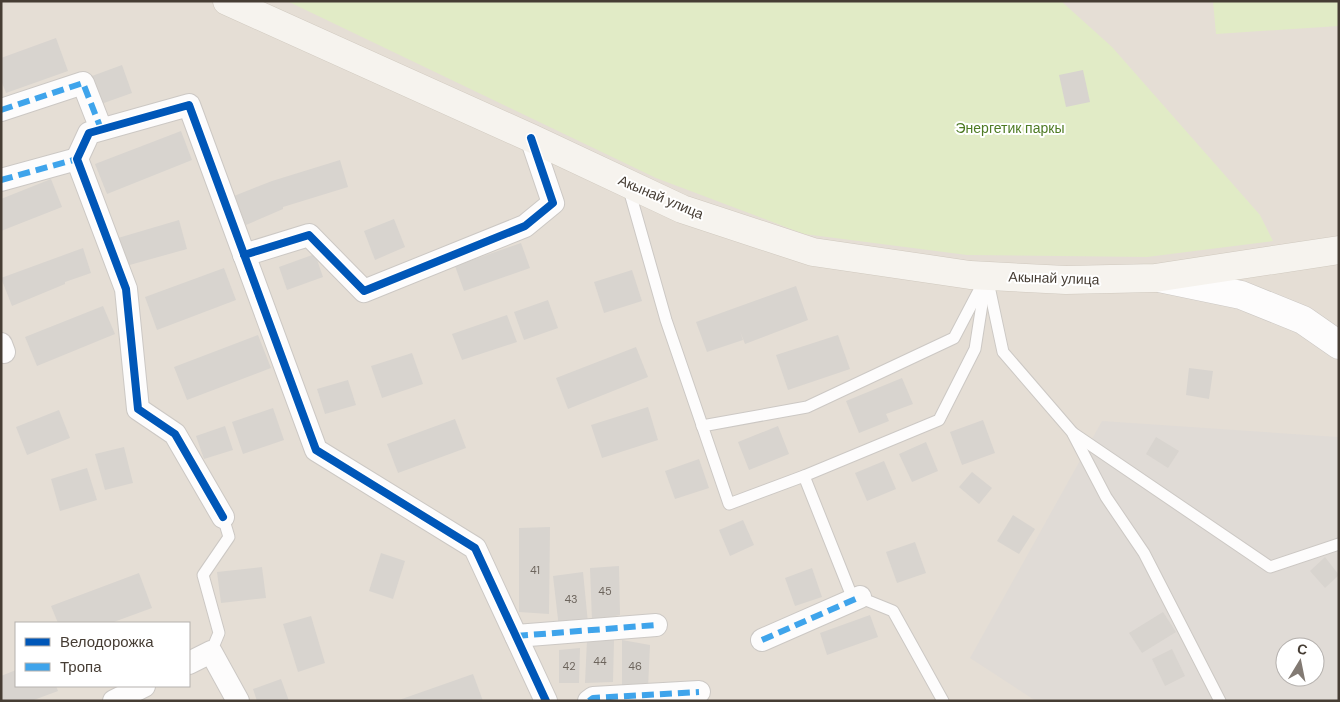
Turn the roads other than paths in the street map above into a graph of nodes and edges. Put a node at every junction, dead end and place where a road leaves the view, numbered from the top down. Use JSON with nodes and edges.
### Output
{"nodes":[{"id":1,"x":227,"y":1,"type":"edge"},
{"id":2,"x":1,"y":110,"type":"edge"},
{"id":3,"x":101,"y":129,"type":"junction"},
{"id":4,"x":531,"y":138,"type":"junction"},
{"id":5,"x":77,"y":159,"type":"junction"},
{"id":6,"x":1,"y":180,"type":"edge"},
{"id":7,"x":628,"y":184,"type":"junction"},
{"id":8,"x":1334,"y":253,"type":"edge"},
{"id":9,"x":244,"y":255,"type":"junction"},
{"id":10,"x":986,"y":275,"type":"junction"},
{"id":11,"x":1155,"y":278,"type":"junction"},
{"id":12,"x":1303,"y":320,"type":"junction"},
{"id":13,"x":1339,"y":320,"type":"edge"},
{"id":14,"x":1339,"y":344,"type":"edge"},
{"id":15,"x":702,"y":426,"type":"junction"},
{"id":16,"x":1072,"y":432,"type":"junction"},
{"id":17,"x":804,"y":476,"type":"junction"},
{"id":18,"x":224,"y":517,"type":"joint"},
{"id":19,"x":1339,"y":544,"type":"edge"},
{"id":20,"x":860,"y":597,"type":"junction"},
{"id":21,"x":656,"y":625,"type":"dead end"},
{"id":22,"x":516,"y":636,"type":"junction"},
{"id":23,"x":762,"y":640,"type":"dead end"},
{"id":24,"x":211,"y":652,"type":"junction"},
{"id":25,"x":190,"y":662,"type":"edge"},
{"id":26,"x":142,"y":687,"type":"edge"},
{"id":27,"x":699,"y":692,"type":"dead end"},
{"id":28,"x":114,"y":701,"type":"edge"},
{"id":29,"x":238,"y":701,"type":"edge"},
{"id":30,"x":546,"y":701,"type":"edge"},
{"id":31,"x":589,"y":701,"type":"edge"},
{"id":32,"x":943,"y":701,"type":"edge"},
{"id":33,"x":1220,"y":701,"type":"edge"}],
"edges":[{"from":1,"to":4,"type":"main road","name":"Акынай улица"},
{"from":2,"to":3,"type":"street"},
{"from":3,"to":5,"type":"street"},
{"from":3,"to":9,"type":"street"},
{"from":4,"to":7,"type":"main road","name":"Акынай улица"},
{"from":4,"to":9,"type":"street"},
{"from":5,"to":6,"type":"street"},
{"from":5,"to":18,"type":"street"},
{"from":7,"to":10,"type":"main road","name":"Акынай улица"},
{"from":7,"to":15,"type":"lane"},
{"from":8,"to":11,"type":"main road","name":"Акынай улица"},
{"from":9,"to":22,"type":"street"},
{"from":10,"to":11,"type":"main road","name":"Акынай улица"},
{"from":10,"to":15,"type":"lane"},
{"from":10,"to":16,"type":"lane"},
{"from":10,"to":17,"type":"lane"},
{"from":11,"to":12,"type":"street"},
{"from":12,"to":13,"type":"street"},
{"from":12,"to":14,"type":"street"},
{"from":15,"to":17,"type":"lane"},
{"from":16,"to":19,"type":"lane"},
{"from":16,"to":33,"type":"lane"},
{"from":17,"to":20,"type":"lane"},
{"from":18,"to":24,"type":"lane"},
{"from":20,"to":23,"type":"street"},
{"from":20,"to":32,"type":"lane"},
{"from":21,"to":22,"type":"street"},
{"from":22,"to":30,"type":"street"},
{"from":24,"to":25,"type":"street"},
{"from":24,"to":29,"type":"street"},
{"from":26,"to":28,"type":"street"},
{"from":27,"to":31,"type":"street"}]}
